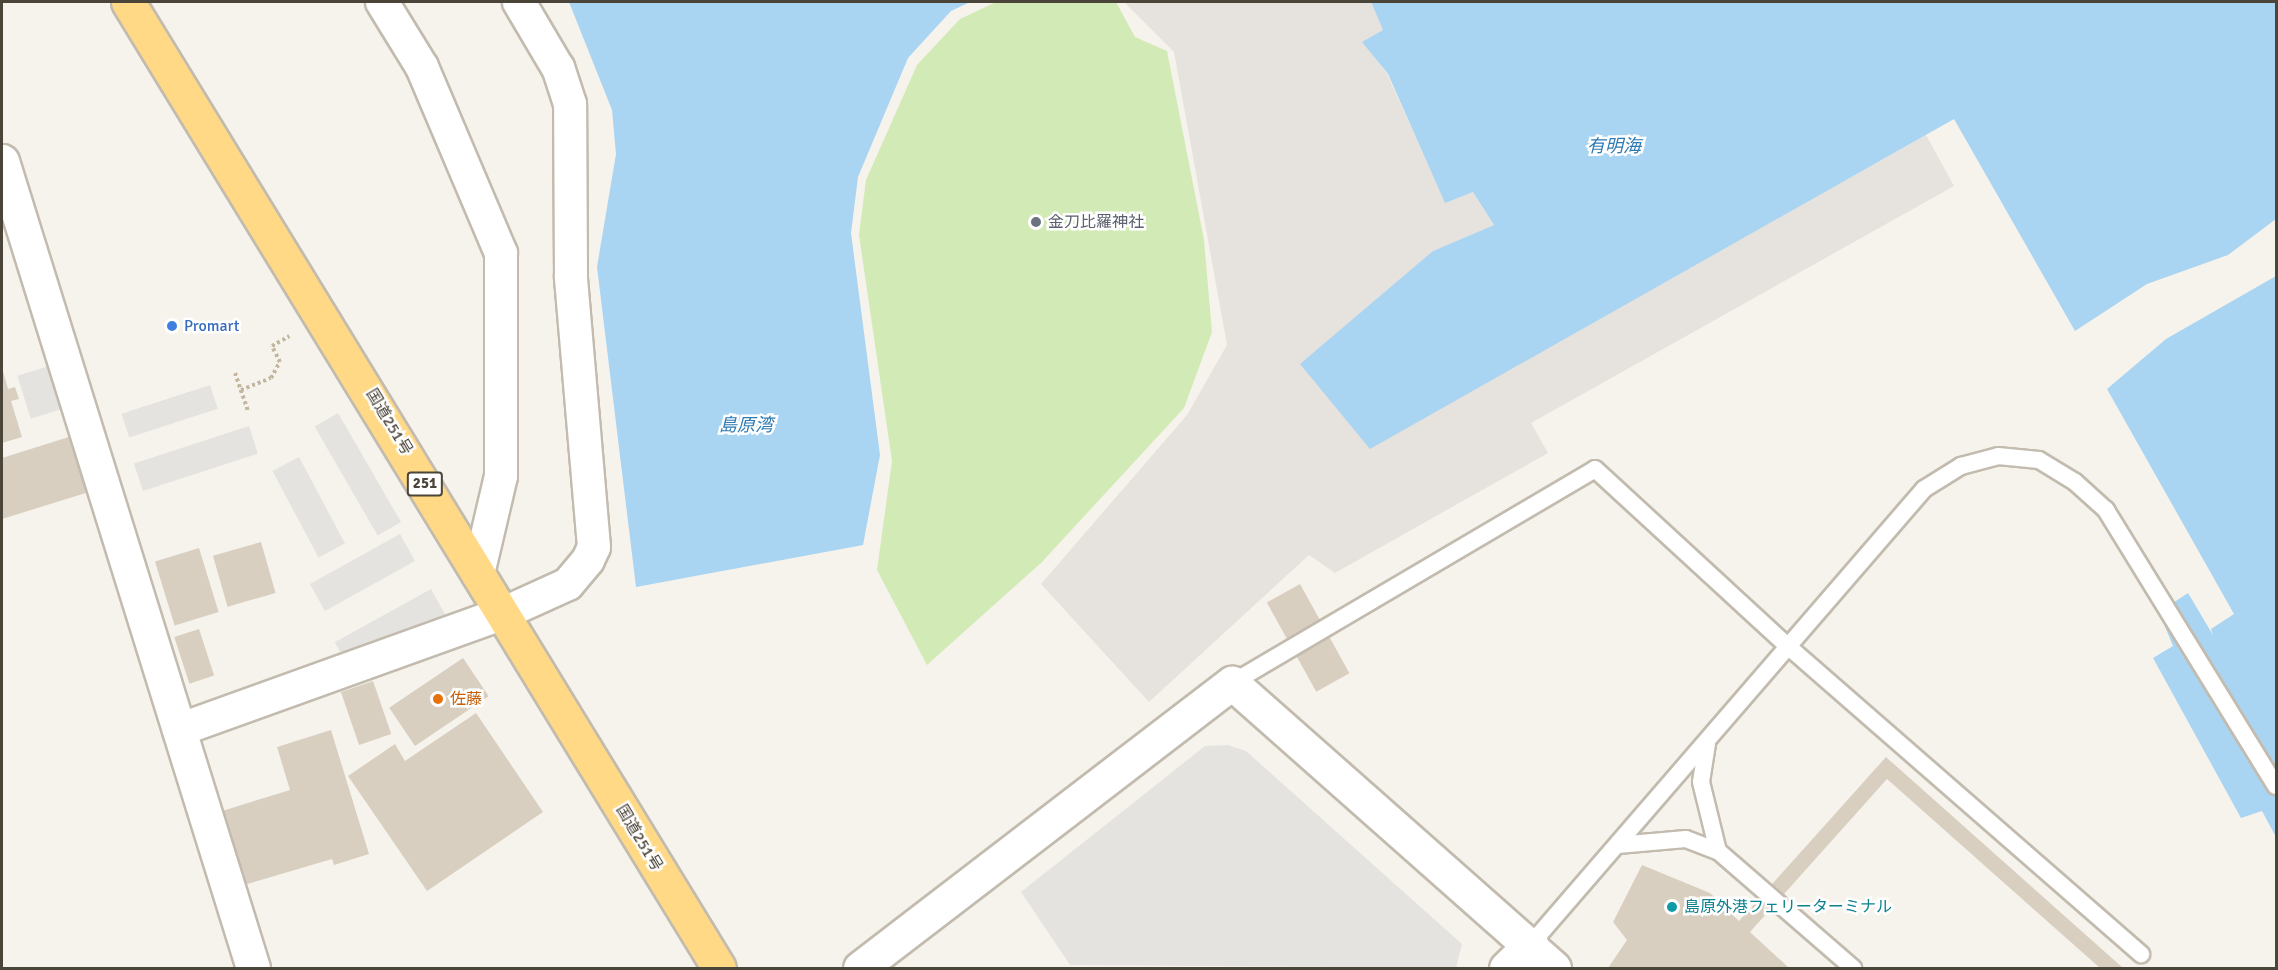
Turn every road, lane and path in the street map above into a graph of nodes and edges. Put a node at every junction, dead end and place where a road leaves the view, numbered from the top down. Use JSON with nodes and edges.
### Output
{"nodes":[{"id":1,"x":128,"y":2,"type":"edge"},
{"id":2,"x":382,"y":2,"type":"edge"},
{"id":3,"x":519,"y":2,"type":"edge"},
{"id":4,"x":2,"y":161,"type":"edge"},
{"id":5,"x":323,"y":315,"type":"junction"},
{"id":6,"x":235,"y":373,"type":"dead end"},
{"id":7,"x":242,"y":390,"type":"junction"},
{"id":8,"x":248,"y":411,"type":"dead end"},
{"id":9,"x":478,"y":574,"type":"junction"},
{"id":10,"x":502,"y":614,"type":"junction"},
{"id":11,"x":1790,"y":648,"type":"junction"},
{"id":12,"x":1232,"y":683,"type":"junction"},
{"id":13,"x":179,"y":730,"type":"junction"},
{"id":14,"x":1707,"y":743,"type":"junction"},
{"id":15,"x":2277,"y":786,"type":"edge"},
{"id":16,"x":1618,"y":845,"type":"junction"},
{"id":17,"x":1718,"y":851,"type":"junction"},
{"id":18,"x":1531,"y":945,"type":"junction"},
{"id":19,"x":2141,"y":954,"type":"dead end"},
{"id":20,"x":253,"y":969,"type":"edge"},
{"id":21,"x":719,"y":969,"type":"edge"},
{"id":22,"x":860,"y":969,"type":"edge"},
{"id":23,"x":1506,"y":969,"type":"edge"},
{"id":24,"x":1554,"y":969,"type":"edge"},
{"id":25,"x":1853,"y":969,"type":"edge"}],
"edges":[{"from":1,"to":5,"type":"highway","name":"国道251号","number":"251"},
{"from":2,"to":9,"type":"street"},
{"from":3,"to":10,"type":"street"},
{"from":4,"to":13,"type":"street"},
{"from":5,"to":7,"type":"path"},
{"from":5,"to":9,"type":"highway","name":"国道251号","number":"251"},
{"from":6,"to":7,"type":"path"},
{"from":7,"to":8,"type":"path"},
{"from":9,"to":10,"type":"highway","name":"国道251号","number":"251"},
{"from":10,"to":13,"type":"street"},
{"from":10,"to":21,"type":"highway","name":"国道251号","number":"251"},
{"from":11,"to":12,"type":"lane"},
{"from":11,"to":14,"type":"lane"},
{"from":11,"to":15,"type":"lane"},
{"from":11,"to":19,"type":"lane"},
{"from":12,"to":18,"type":"street"},
{"from":12,"to":22,"type":"street"},
{"from":13,"to":20,"type":"street"},
{"from":14,"to":16,"type":"lane"},
{"from":14,"to":17,"type":"lane"},
{"from":16,"to":17,"type":"lane"},
{"from":16,"to":18,"type":"lane"},
{"from":17,"to":25,"type":"lane"},
{"from":18,"to":23,"type":"street"},
{"from":18,"to":24,"type":"street"}]}
